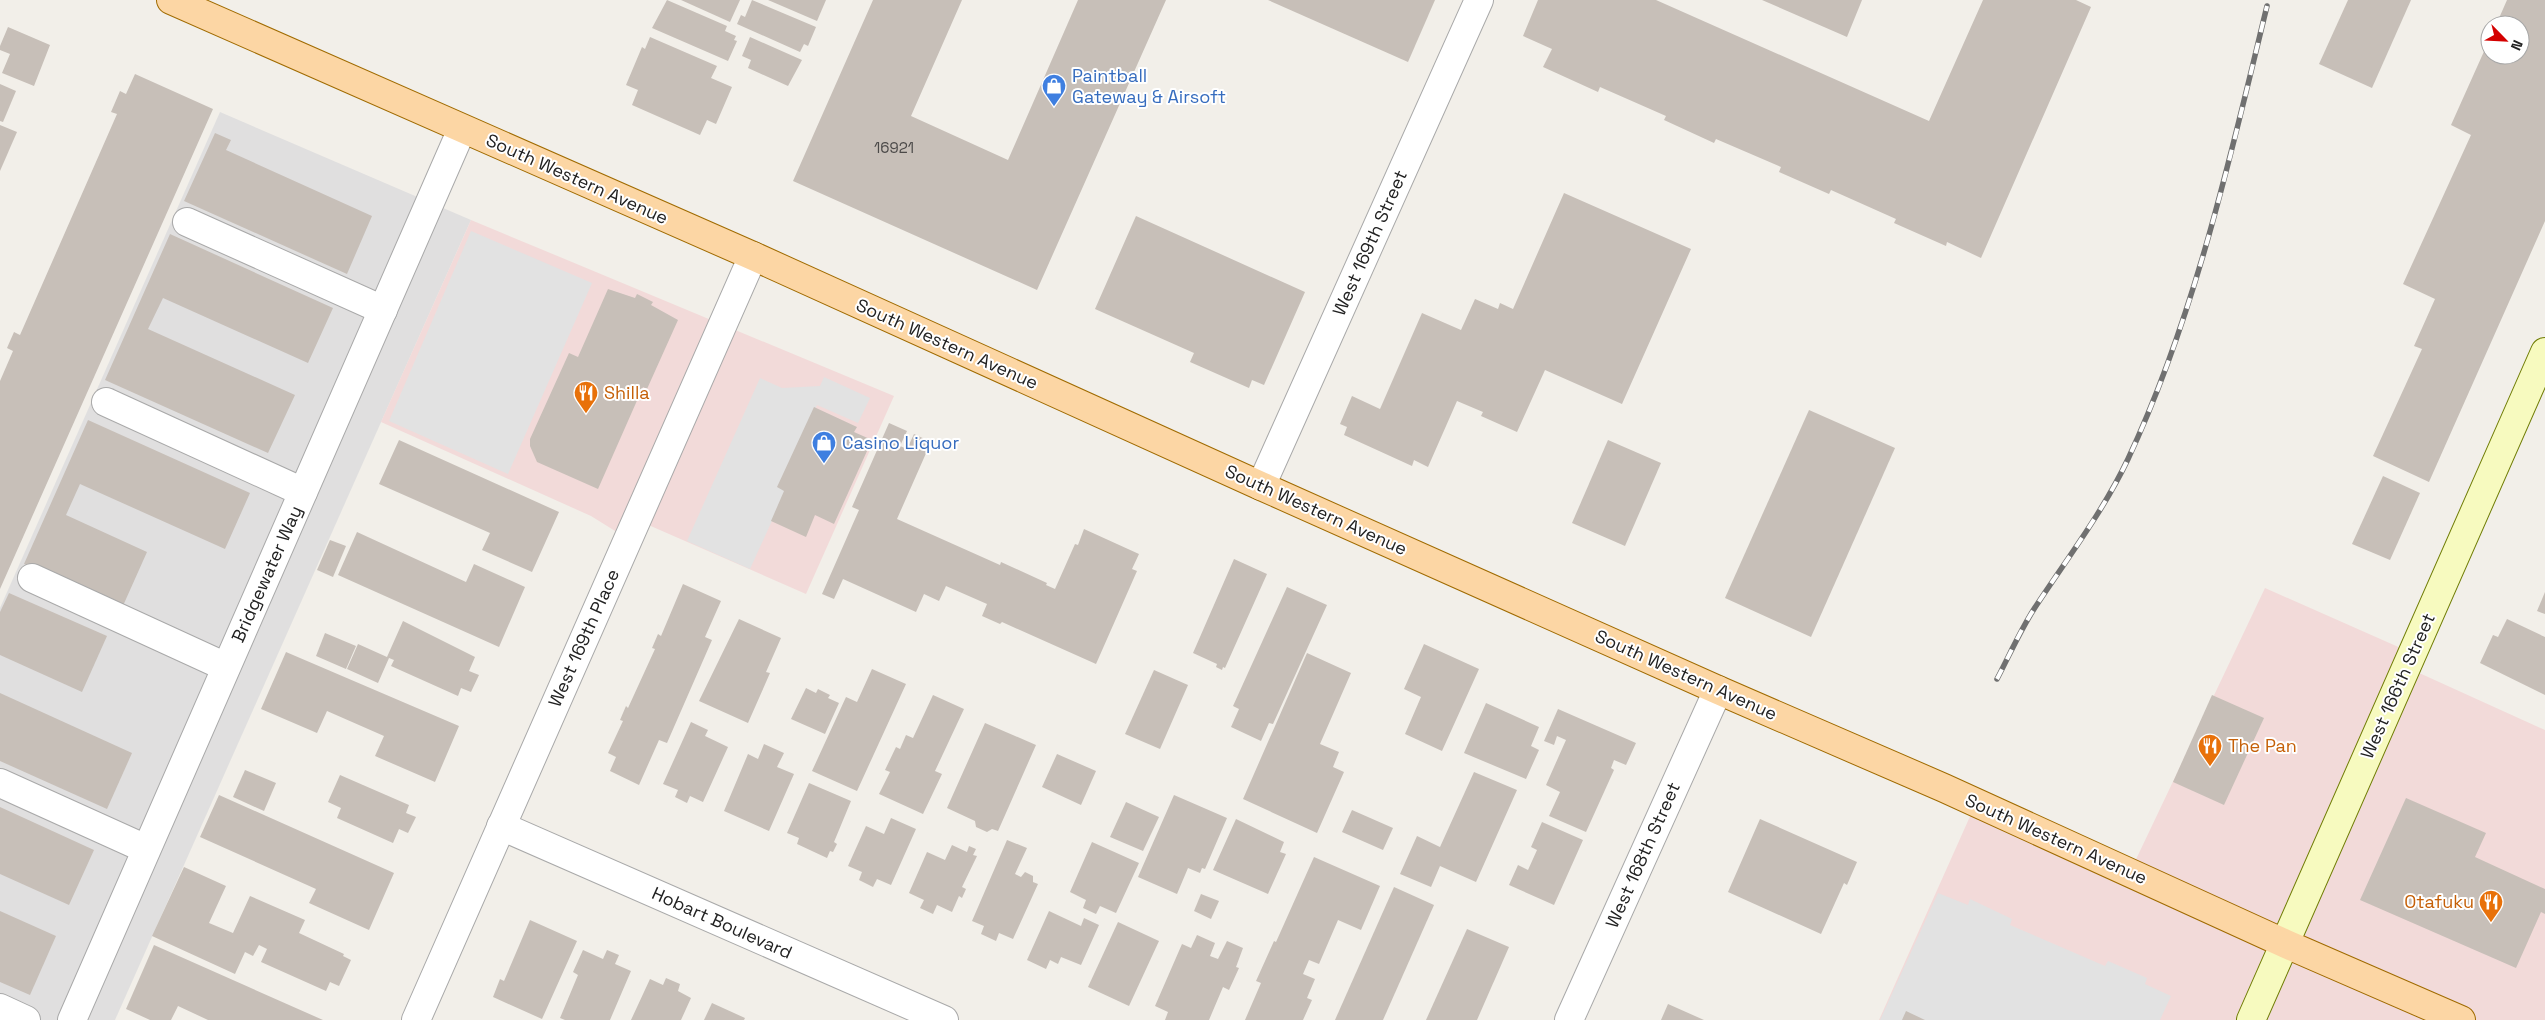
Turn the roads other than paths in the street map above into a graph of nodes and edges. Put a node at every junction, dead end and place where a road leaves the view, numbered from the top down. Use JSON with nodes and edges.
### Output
{"nodes":[{"id":1,"x":171,"y":0,"type":"edge"},
{"id":2,"x":1479,"y":0,"type":"edge"},
{"id":3,"x":462,"y":128,"type":"junction"},
{"id":4,"x":187,"y":222,"type":"dead end"},
{"id":5,"x":754,"y":256,"type":"junction"},
{"id":6,"x":383,"y":310,"type":"junction"},
{"id":7,"x":2543,"y":360,"type":"edge"},
{"id":8,"x":106,"y":402,"type":"dead end"},
{"id":9,"x":1261,"y":486,"type":"junction"},
{"id":10,"x":303,"y":492,"type":"junction"},
{"id":11,"x":32,"y":578,"type":"dead end"},
{"id":12,"x":226,"y":667,"type":"junction"},
{"id":13,"x":1718,"y":690,"type":"junction"},
{"id":14,"x":0,"y":783,"type":"edge"},
{"id":15,"x":501,"y":826,"type":"junction"},
{"id":16,"x":146,"y":849,"type":"junction"},
{"id":17,"x":2286,"y":944,"type":"junction"},
{"id":18,"x":0,"y":1008,"type":"edge"},
{"id":19,"x":26,"y":1020,"type":"edge"},
{"id":20,"x":72,"y":1020,"type":"edge"},
{"id":21,"x":416,"y":1020,"type":"edge"},
{"id":22,"x":944,"y":1020,"type":"edge"},
{"id":23,"x":1569,"y":1020,"type":"edge"},
{"id":24,"x":2251,"y":1020,"type":"edge"},
{"id":25,"x":2461,"y":1020,"type":"edge"}],
"edges":[{"from":1,"to":3,"type":"main road","name":"South Western Avenue"},
{"from":2,"to":9,"type":"street","name":"West 169th Street"},
{"from":3,"to":5,"type":"main road","name":"South Western Avenue"},
{"from":3,"to":6,"type":"street","name":"Bridgewater Way"},
{"from":4,"to":6,"type":"street"},
{"from":5,"to":9,"type":"main road","name":"South Western Avenue"},
{"from":5,"to":15,"type":"street","name":"West 169th Place"},
{"from":6,"to":10,"type":"street","name":"Bridgewater Way"},
{"from":7,"to":17,"type":"street","name":"West 166th Street"},
{"from":8,"to":10,"type":"street"},
{"from":9,"to":13,"type":"main road","name":"South Western Avenue"},
{"from":10,"to":12,"type":"street","name":"Bridgewater Way"},
{"from":11,"to":12,"type":"street"},
{"from":12,"to":16,"type":"street","name":"Bridgewater Way"},
{"from":13,"to":17,"type":"main road","name":"South Western Avenue"},
{"from":13,"to":23,"type":"street","name":"West 168th Street"},
{"from":14,"to":16,"type":"street"},
{"from":15,"to":21,"type":"street","name":"West 169th Place"},
{"from":15,"to":22,"type":"street","name":"Hobart Boulevard"},
{"from":16,"to":20,"type":"street","name":"Bridgewater Way"},
{"from":17,"to":24,"type":"street","name":"West 166th Street"},
{"from":17,"to":25,"type":"main road","name":"South Western Avenue"},
{"from":18,"to":19,"type":"street"}]}
